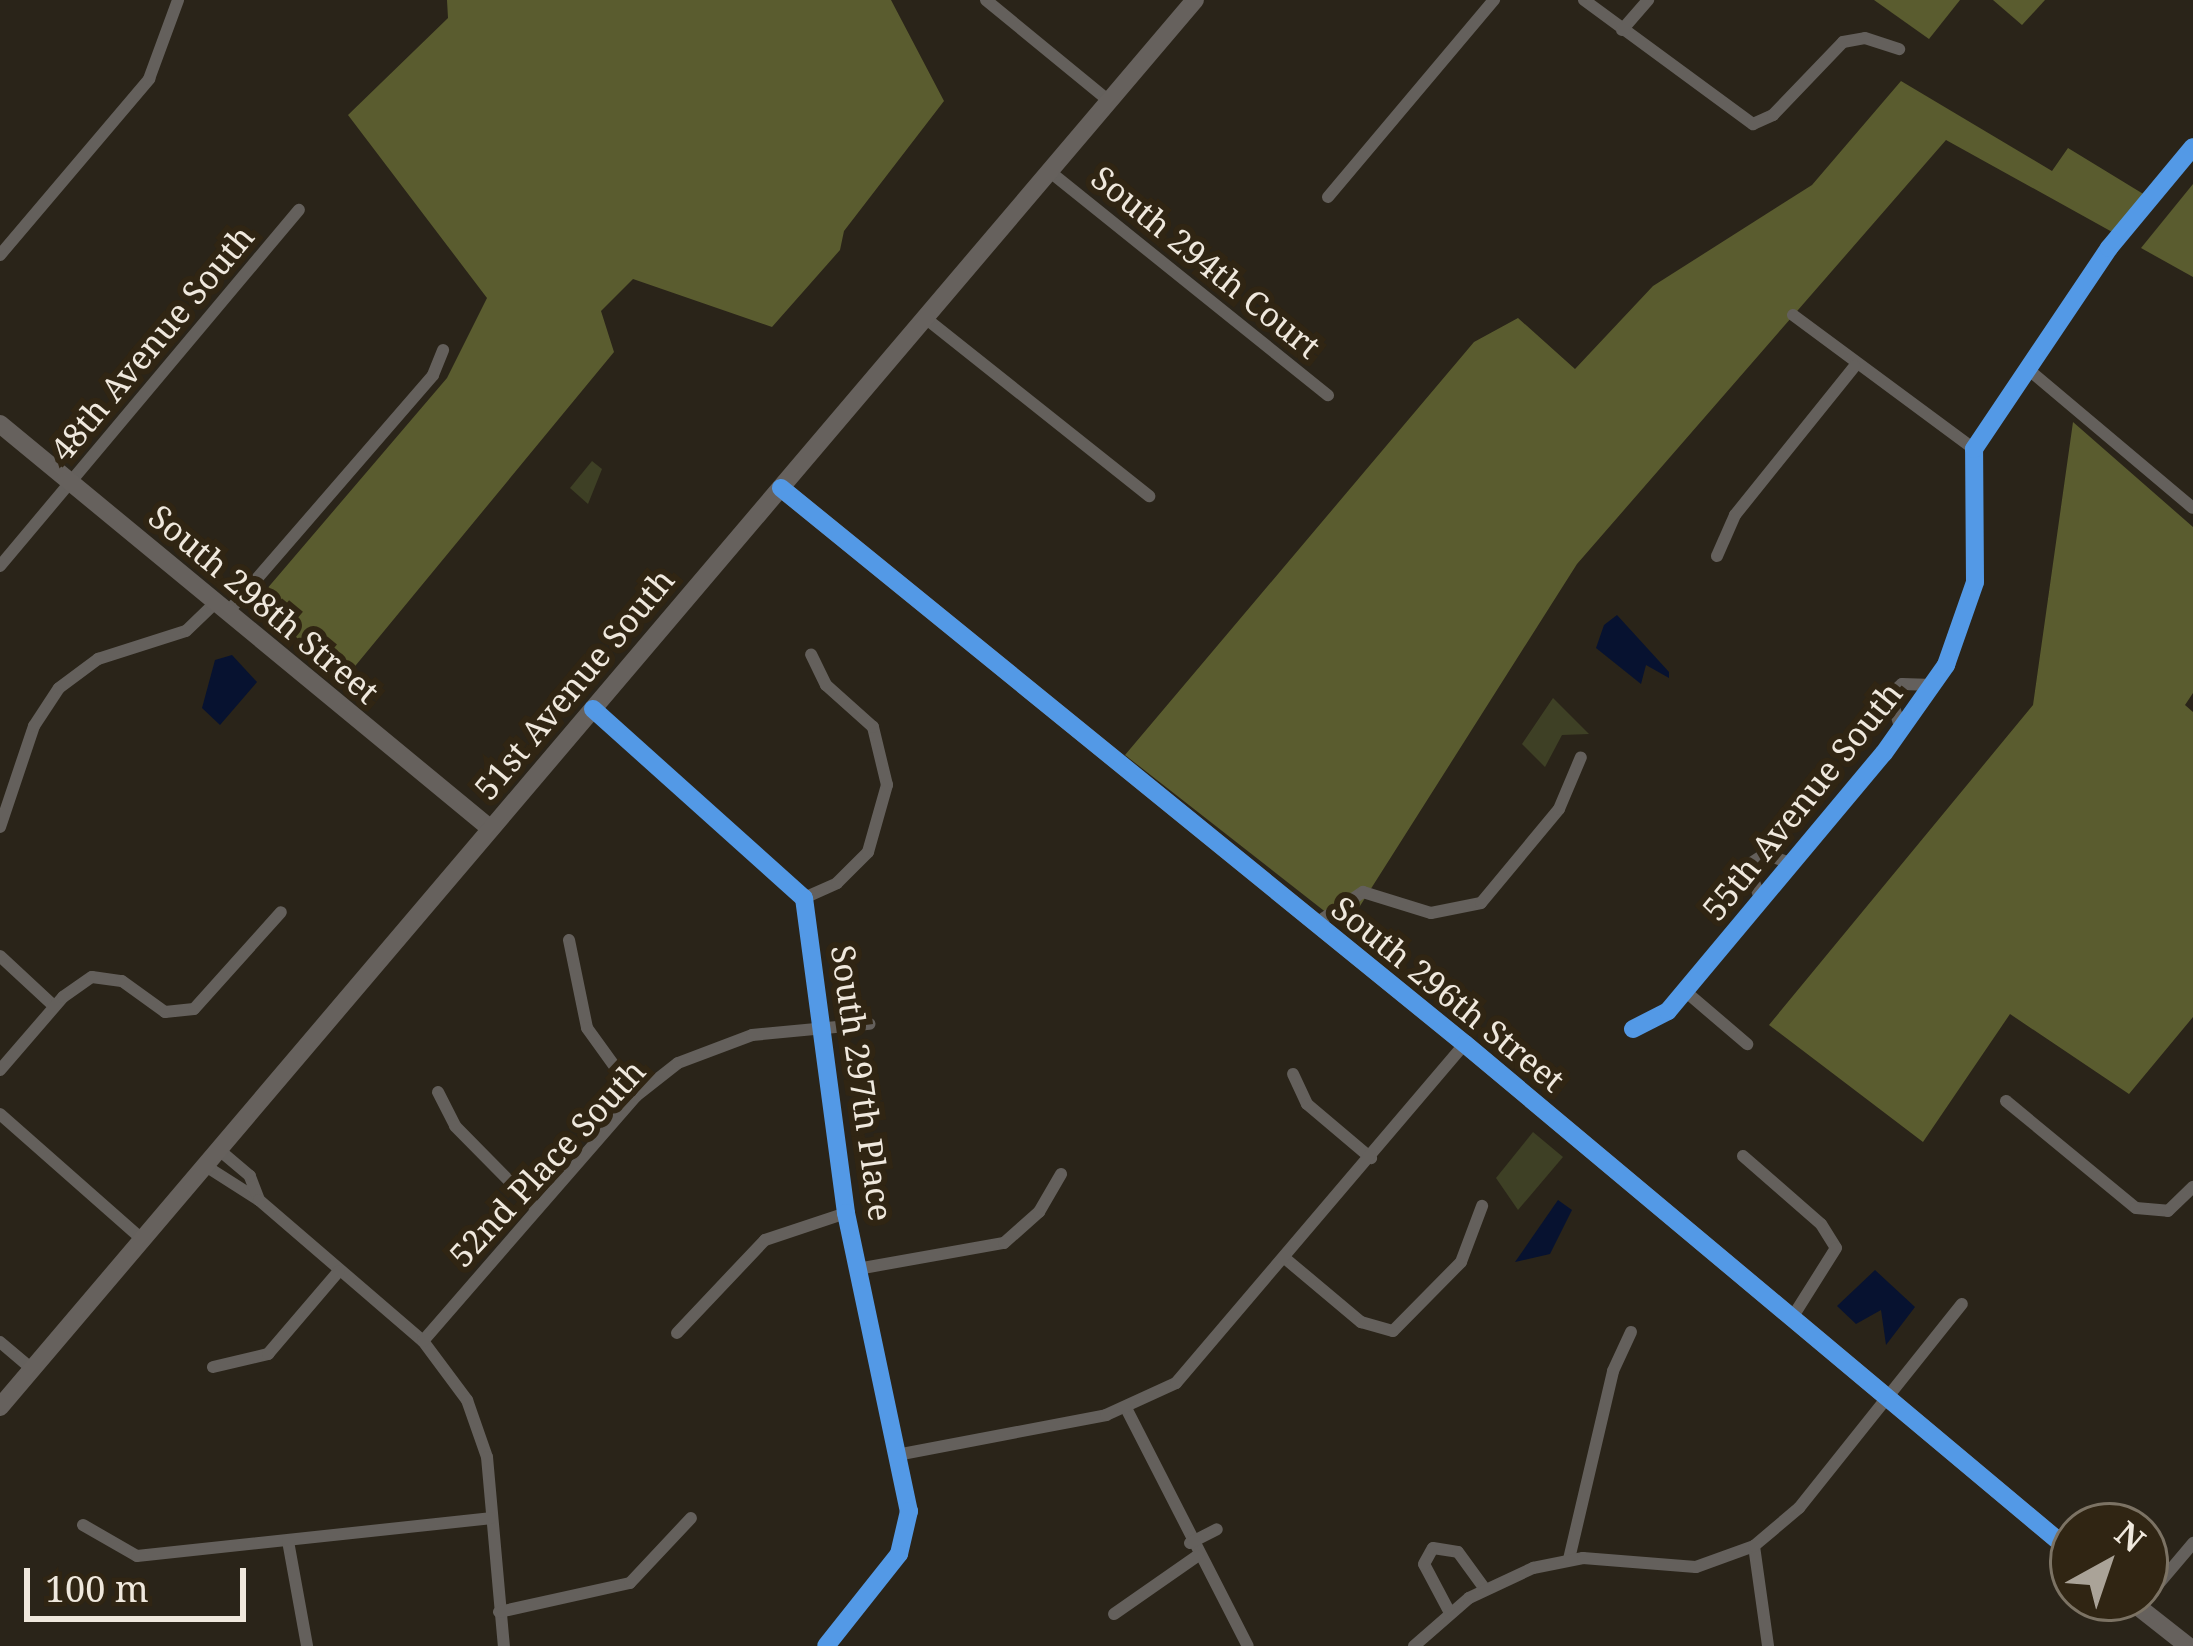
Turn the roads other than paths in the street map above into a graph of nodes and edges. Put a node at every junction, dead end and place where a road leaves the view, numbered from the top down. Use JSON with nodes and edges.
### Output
{"nodes":[{"id":1,"x":178,"y":0,"type":"edge"},
{"id":2,"x":986,"y":0,"type":"edge"},
{"id":3,"x":1195,"y":0,"type":"edge"},
{"id":4,"x":1494,"y":0,"type":"edge"},
{"id":5,"x":1584,"y":0,"type":"edge"},
{"id":6,"x":1648,"y":0,"type":"edge"},
{"id":7,"x":1622,"y":30,"type":"junction"},
{"id":8,"x":1899,"y":49,"type":"dead end"},
{"id":9,"x":1109,"y":100,"type":"junction"},
{"id":10,"x":2193,"y":147,"type":"edge"},
{"id":11,"x":1049,"y":171,"type":"junction"},
{"id":12,"x":1328,"y":197,"type":"dead end"},
{"id":13,"x":299,"y":210,"type":"dead end"},
{"id":14,"x":0,"y":255,"type":"edge"},
{"id":15,"x":1793,"y":315,"type":"dead end"},
{"id":16,"x":924,"y":317,"type":"junction"},
{"id":17,"x":442,"y":350,"type":"dead end"},
{"id":18,"x":1855,"y":365,"type":"junction"},
{"id":19,"x":2029,"y":370,"type":"junction"},
{"id":20,"x":1328,"y":394,"type":"dead end"},
{"id":21,"x":0,"y":424,"type":"edge"},
{"id":22,"x":1974,"y":449,"type":"junction"},
{"id":23,"x":70,"y":483,"type":"junction"},
{"id":24,"x":781,"y":488,"type":"junction"},
{"id":25,"x":1149,"y":496,"type":"dead end"},
{"id":26,"x":2193,"y":508,"type":"edge"},
{"id":27,"x":1717,"y":556,"type":"dead end"},
{"id":28,"x":0,"y":566,"type":"edge"},
{"id":29,"x":222,"y":607,"type":"junction"},
{"id":30,"x":811,"y":654,"type":"dead end"},
{"id":31,"x":1933,"y":685,"type":"junction"},
{"id":32,"x":592,"y":709,"type":"junction"},
{"id":33,"x":1901,"y":730,"type":"junction"},
{"id":34,"x":1581,"y":757,"type":"dead end"},
{"id":35,"x":0,"y":827,"type":"edge"},
{"id":36,"x":491,"y":829,"type":"junction"},
{"id":37,"x":1792,"y":864,"type":"junction"},
{"id":38,"x":804,"y":898,"type":"junction"},
{"id":39,"x":1761,"y":901,"type":"junction"},
{"id":40,"x":281,"y":912,"type":"dead end"},
{"id":41,"x":1315,"y":924,"type":"junction"},
{"id":42,"x":568,"y":940,"type":"dead end"},
{"id":43,"x":0,"y":956,"type":"edge"},
{"id":44,"x":1685,"y":991,"type":"junction"},
{"id":45,"x":54,"y":1006,"type":"junction"},
{"id":46,"x":869,"y":1024,"type":"dead end"},
{"id":47,"x":826,"y":1029,"type":"junction"},
{"id":48,"x":1634,"y":1029,"type":"dead end"},
{"id":49,"x":1466,"y":1044,"type":"junction"},
{"id":50,"x":1747,"y":1044,"type":"dead end"},
{"id":51,"x":0,"y":1070,"type":"edge"},
{"id":52,"x":1293,"y":1074,"type":"dead end"},
{"id":53,"x":438,"y":1092,"type":"dead end"},
{"id":54,"x":636,"y":1096,"type":"junction"},
{"id":55,"x":2006,"y":1101,"type":"dead end"},
{"id":56,"x":0,"y":1114,"type":"edge"},
{"id":57,"x":218,"y":1148,"type":"junction"},
{"id":58,"x":1743,"y":1156,"type":"dead end"},
{"id":59,"x":1371,"y":1158,"type":"junction"},
{"id":60,"x":204,"y":1165,"type":"junction"},
{"id":61,"x":1061,"y":1174,"type":"dead end"},
{"id":62,"x":2193,"y":1187,"type":"edge"},
{"id":63,"x":260,"y":1200,"type":"junction"},
{"id":64,"x":1482,"y":1206,"type":"dead end"},
{"id":65,"x":535,"y":1208,"type":"junction"},
{"id":66,"x":847,"y":1213,"type":"junction"},
{"id":67,"x":142,"y":1239,"type":"junction"},
{"id":68,"x":1286,"y":1260,"type":"junction"},
{"id":69,"x":863,"y":1268,"type":"junction"},
{"id":70,"x":338,"y":1271,"type":"junction"},
{"id":71,"x":1962,"y":1304,"type":"dead end"},
{"id":72,"x":1792,"y":1318,"type":"junction"},
{"id":73,"x":1631,"y":1332,"type":"dead end"},
{"id":74,"x":677,"y":1333,"type":"dead end"},
{"id":75,"x":423,"y":1341,"type":"junction"},
{"id":76,"x":0,"y":1342,"type":"edge"},
{"id":77,"x":213,"y":1367,"type":"dead end"},
{"id":78,"x":32,"y":1369,"type":"junction"},
{"id":79,"x":1888,"y":1400,"type":"junction"},
{"id":80,"x":0,"y":1407,"type":"edge"},
{"id":81,"x":1126,"y":1408,"type":"junction"},
{"id":82,"x":902,"y":1454,"type":"junction"},
{"id":83,"x":490,"y":1518,"type":"junction"},
{"id":84,"x":691,"y":1518,"type":"dead end"},
{"id":85,"x":83,"y":1526,"type":"dead end"},
{"id":86,"x":1217,"y":1529,"type":"dead end"},
{"id":87,"x":2049,"y":1533,"type":"edge"},
{"id":88,"x":288,"y":1540,"type":"junction"},
{"id":89,"x":2193,"y":1544,"type":"edge"},
{"id":90,"x":1754,"y":1546,"type":"junction"},
{"id":91,"x":1193,"y":1550,"type":"junction"},
{"id":92,"x":1569,"y":1559,"type":"junction"},
{"id":93,"x":2169,"y":1568,"type":"edge"},
{"id":94,"x":1485,"y":1588,"type":"junction"},
{"id":95,"x":499,"y":1612,"type":"junction"},
{"id":96,"x":1450,"y":1613,"type":"junction"},
{"id":97,"x":1114,"y":1614,"type":"dead end"},
{"id":98,"x":2157,"y":1622,"type":"edge"},
{"id":99,"x":307,"y":1646,"type":"edge"},
{"id":100,"x":504,"y":1646,"type":"edge"},
{"id":101,"x":826,"y":1646,"type":"edge"},
{"id":102,"x":1248,"y":1646,"type":"edge"},
{"id":103,"x":1414,"y":1646,"type":"edge"},
{"id":104,"x":1768,"y":1646,"type":"edge"},
{"id":105,"x":2188,"y":1646,"type":"edge"}],
"edges":[{"from":1,"to":14,"type":"street"},
{"from":2,"to":9,"type":"street"},
{"from":3,"to":9,"type":"street","name":"51st Avenue South"},
{"from":4,"to":12,"type":"street"},
{"from":5,"to":7,"type":"street"},
{"from":6,"to":7,"type":"street"},
{"from":7,"to":8,"type":"street"},
{"from":9,"to":11,"type":"street","name":"51st Avenue South"},
{"from":10,"to":19,"type":"street"},
{"from":11,"to":16,"type":"street","name":"51st Avenue South"},
{"from":11,"to":20,"type":"street","name":"South 294th Court"},
{"from":13,"to":23,"type":"street","name":"48th Avenue South"},
{"from":15,"to":18,"type":"street"},
{"from":16,"to":24,"type":"street","name":"51st Avenue South"},
{"from":16,"to":25,"type":"street"},
{"from":17,"to":29,"type":"street"},
{"from":18,"to":22,"type":"street"},
{"from":18,"to":27,"type":"street"},
{"from":19,"to":22,"type":"street"},
{"from":19,"to":26,"type":"street"},
{"from":21,"to":23,"type":"street","name":"South 298th Street"},
{"from":22,"to":31,"type":"street","name":"55th Avenue South"},
{"from":23,"to":28,"type":"street","name":"48th Avenue South"},
{"from":23,"to":29,"type":"street","name":"South 298th Street"},
{"from":24,"to":32,"type":"street","name":"51st Avenue South"},
{"from":24,"to":41,"type":"street","name":"South 296th Street"},
{"from":29,"to":35,"type":"street"},
{"from":29,"to":36,"type":"street","name":"South 298th Street"},
{"from":30,"to":38,"type":"street"},
{"from":31,"to":33,"type":"street","name":"55th Avenue South"},
{"from":31,"to":33,"type":"street"},
{"from":32,"to":36,"type":"street","name":"51st Avenue South"},
{"from":32,"to":38,"type":"street"},
{"from":33,"to":37,"type":"street","name":"55th Avenue South"},
{"from":34,"to":41,"type":"street"},
{"from":36,"to":57,"type":"street","name":"51st Avenue South"},
{"from":37,"to":39,"type":"street","name":"55th Avenue South"},
{"from":37,"to":39,"type":"street"},
{"from":38,"to":47,"type":"street","name":"South 297th Place"},
{"from":39,"to":44,"type":"street","name":"55th Avenue South"},
{"from":40,"to":45,"type":"street"},
{"from":41,"to":49,"type":"street","name":"South 296th Street"},
{"from":42,"to":54,"type":"street"},
{"from":43,"to":45,"type":"street"},
{"from":44,"to":48,"type":"street","name":"55th Avenue South"},
{"from":44,"to":50,"type":"street"},
{"from":45,"to":51,"type":"street"},
{"from":46,"to":47,"type":"street","name":"52nd Place South"},
{"from":47,"to":54,"type":"street","name":"52nd Place South"},
{"from":47,"to":66,"type":"street","name":"South 297th Place"},
{"from":49,"to":59,"type":"street"},
{"from":49,"to":72,"type":"street","name":"South 296th Street"},
{"from":52,"to":59,"type":"street"},
{"from":53,"to":65,"type":"street"},
{"from":54,"to":65,"type":"street","name":"52nd Place South"},
{"from":55,"to":62,"type":"street"},
{"from":56,"to":67,"type":"street"},
{"from":57,"to":60,"type":"street","name":"51st Avenue South"},
{"from":57,"to":63,"type":"street"},
{"from":58,"to":72,"type":"street"},
{"from":59,"to":68,"type":"street"},
{"from":60,"to":63,"type":"street"},
{"from":60,"to":67,"type":"street","name":"51st Avenue South"},
{"from":61,"to":69,"type":"street"},
{"from":63,"to":70,"type":"street"},
{"from":64,"to":68,"type":"street"},
{"from":65,"to":75,"type":"street","name":"52nd Place South"},
{"from":66,"to":69,"type":"street","name":"South 297th Place"},
{"from":66,"to":74,"type":"street"},
{"from":67,"to":78,"type":"street","name":"51st Avenue South"},
{"from":68,"to":81,"type":"street"},
{"from":69,"to":82,"type":"street","name":"South 297th Place"},
{"from":70,"to":75,"type":"street"},
{"from":70,"to":77,"type":"street"},
{"from":71,"to":79,"type":"street"},
{"from":72,"to":79,"type":"street","name":"South 296th Street"},
{"from":73,"to":92,"type":"street"},
{"from":75,"to":83,"type":"street"},
{"from":76,"to":78,"type":"street"},
{"from":78,"to":80,"type":"street","name":"51st Avenue South"},
{"from":79,"to":87,"type":"street","name":"South 296th Street"},
{"from":79,"to":90,"type":"street"},
{"from":81,"to":82,"type":"street"},
{"from":81,"to":91,"type":"street"},
{"from":82,"to":101,"type":"street","name":"South 297th Place"},
{"from":83,"to":88,"type":"street"},
{"from":83,"to":95,"type":"street"},
{"from":84,"to":95,"type":"street"},
{"from":85,"to":88,"type":"street"},
{"from":86,"to":91,"type":"street"},
{"from":88,"to":99,"type":"street"},
{"from":89,"to":93,"type":"street"},
{"from":90,"to":92,"type":"street"},
{"from":90,"to":104,"type":"street"},
{"from":91,"to":97,"type":"street"},
{"from":91,"to":102,"type":"street"},
{"from":92,"to":94,"type":"street"},
{"from":94,"to":96,"type":"street"},
{"from":94,"to":96,"type":"street"},
{"from":95,"to":100,"type":"street"},
{"from":96,"to":103,"type":"street"},
{"from":98,"to":105,"type":"street"}]}
